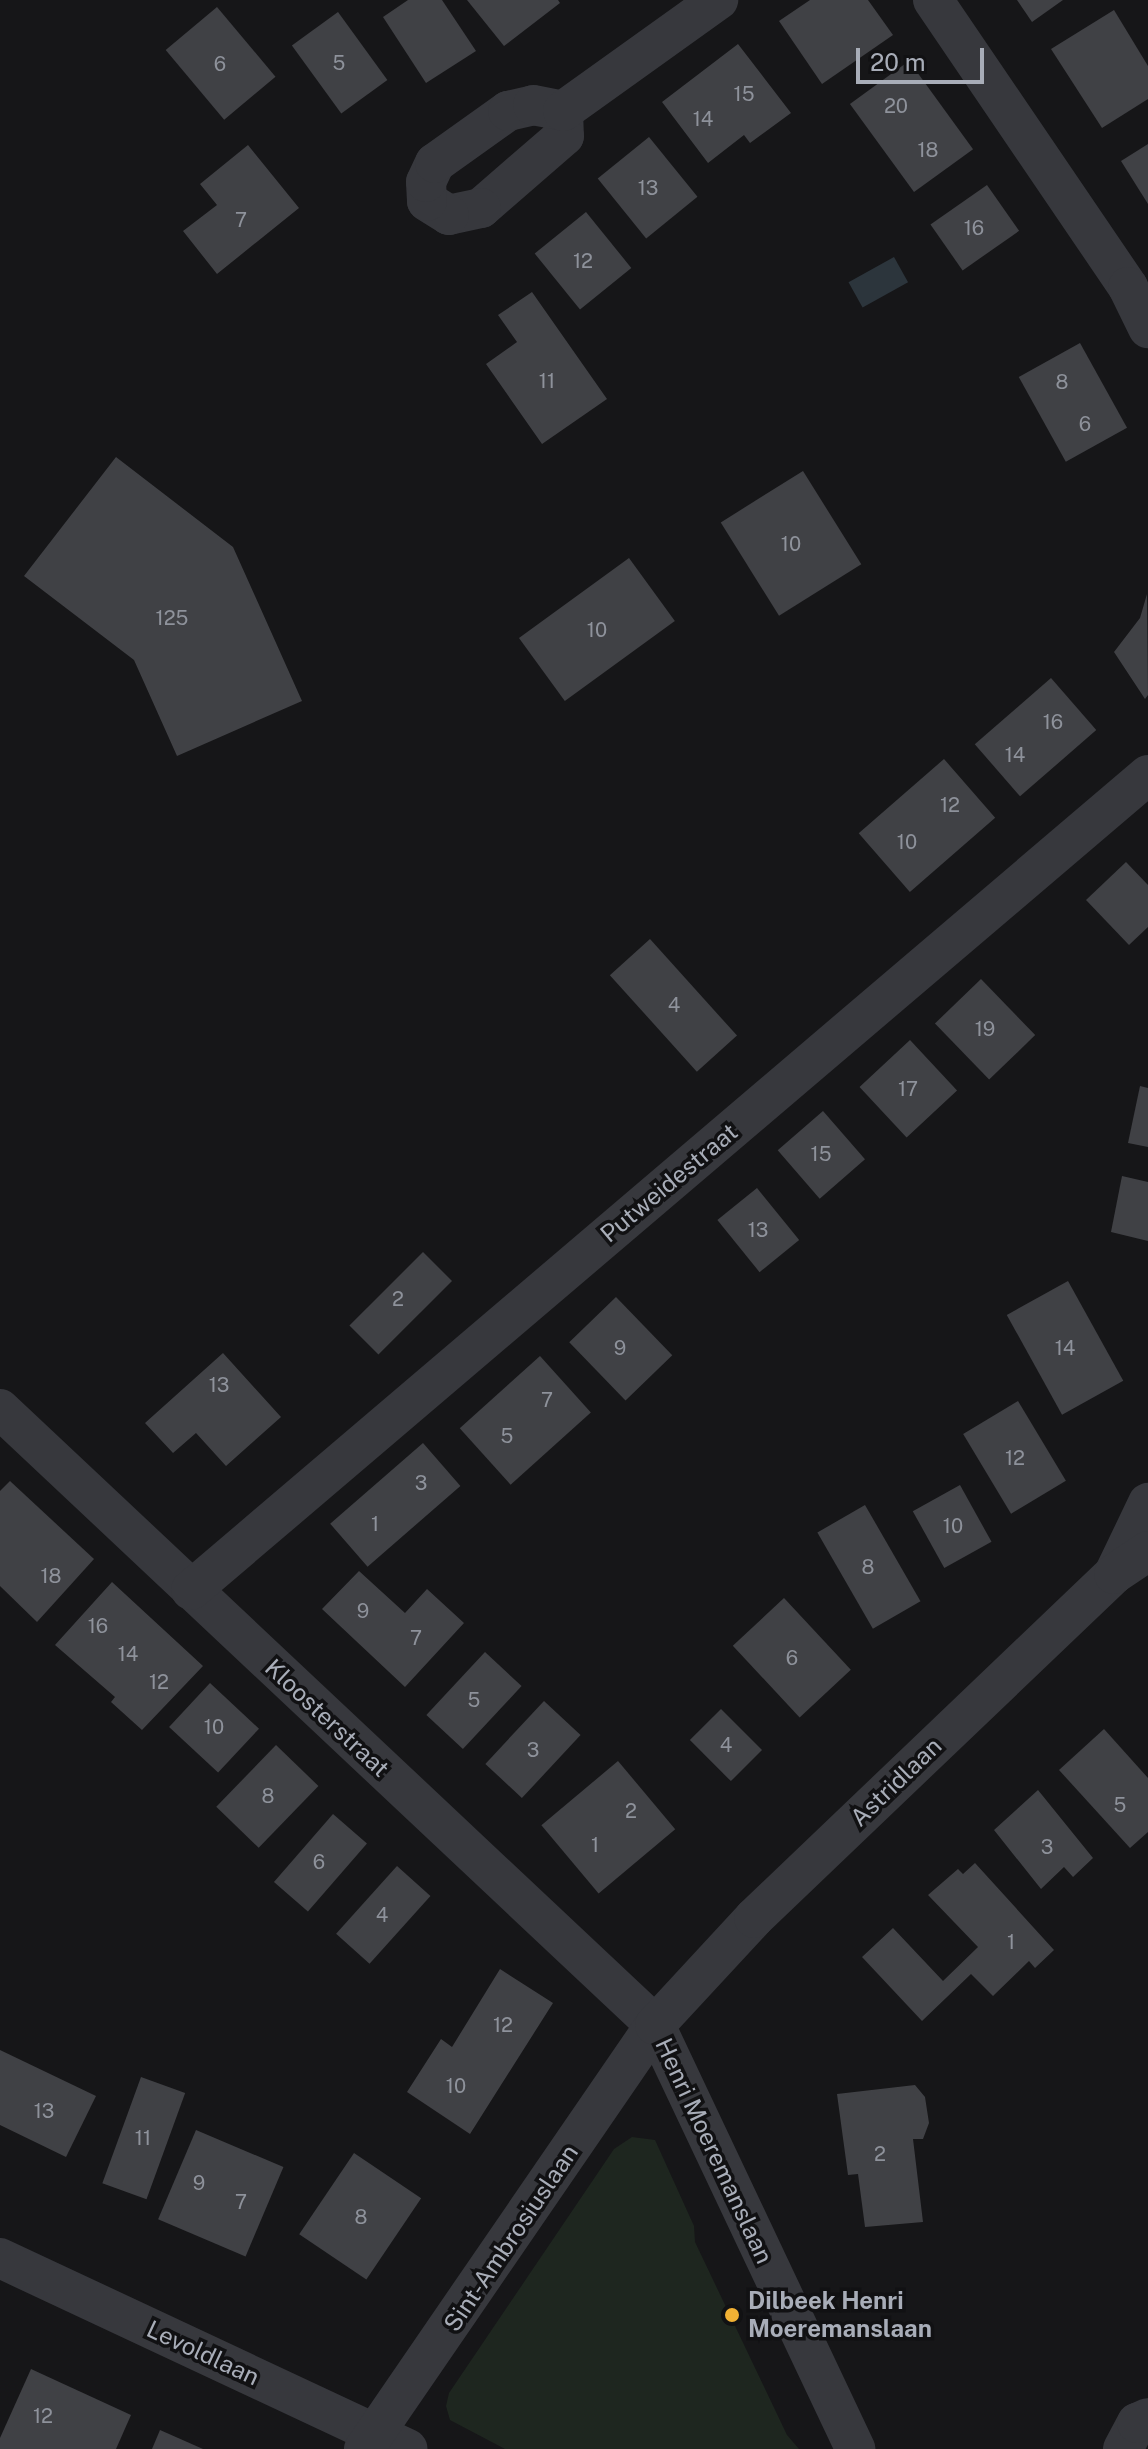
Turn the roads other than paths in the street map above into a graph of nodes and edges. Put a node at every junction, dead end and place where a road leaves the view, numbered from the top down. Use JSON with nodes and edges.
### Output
{"nodes":[{"id":1,"x":718,"y":0,"type":"edge"},
{"id":2,"x":933,"y":0,"type":"edge"},
{"id":3,"x":563,"y":111,"type":"dead end"},
{"id":4,"x":1148,"y":328,"type":"edge"},
{"id":5,"x":1148,"y":775,"type":"edge"},
{"id":6,"x":0,"y":1409,"type":"edge"},
{"id":7,"x":1148,"y":1503,"type":"edge"},
{"id":8,"x":1148,"y":1551,"type":"edge"},
{"id":9,"x":1114,"y":1574,"type":"junction"},
{"id":10,"x":191,"y":1590,"type":"junction"},
{"id":11,"x":655,"y":2025,"type":"junction"},
{"id":12,"x":0,"y":2258,"type":"edge"},
{"id":13,"x":1148,"y":2418,"type":"edge"},
{"id":14,"x":383,"y":2445,"type":"edge"},
{"id":15,"x":855,"y":2449,"type":"edge"},
{"id":16,"x":1123,"y":2449,"type":"edge"}],
"edges":[{"from":1,"to":3,"type":"street"},
{"from":2,"to":4,"type":"street"},
{"from":5,"to":10,"type":"street","name":"Putweidestraat"},
{"from":6,"to":10,"type":"street","name":"Kloosterstraat"},
{"from":7,"to":9,"type":"street"},
{"from":8,"to":9,"type":"street","name":"Astridlaan"},
{"from":9,"to":11,"type":"street","name":"Astridlaan"},
{"from":10,"to":11,"type":"street","name":"Kloosterstraat"},
{"from":11,"to":14,"type":"street","name":"Sint-Ambrosiuslaan"},
{"from":11,"to":15,"type":"street","name":"Henri Moeremanslaan"},
{"from":12,"to":14,"type":"street","name":"Levoldlaan"},
{"from":13,"to":16,"type":"street"}]}
